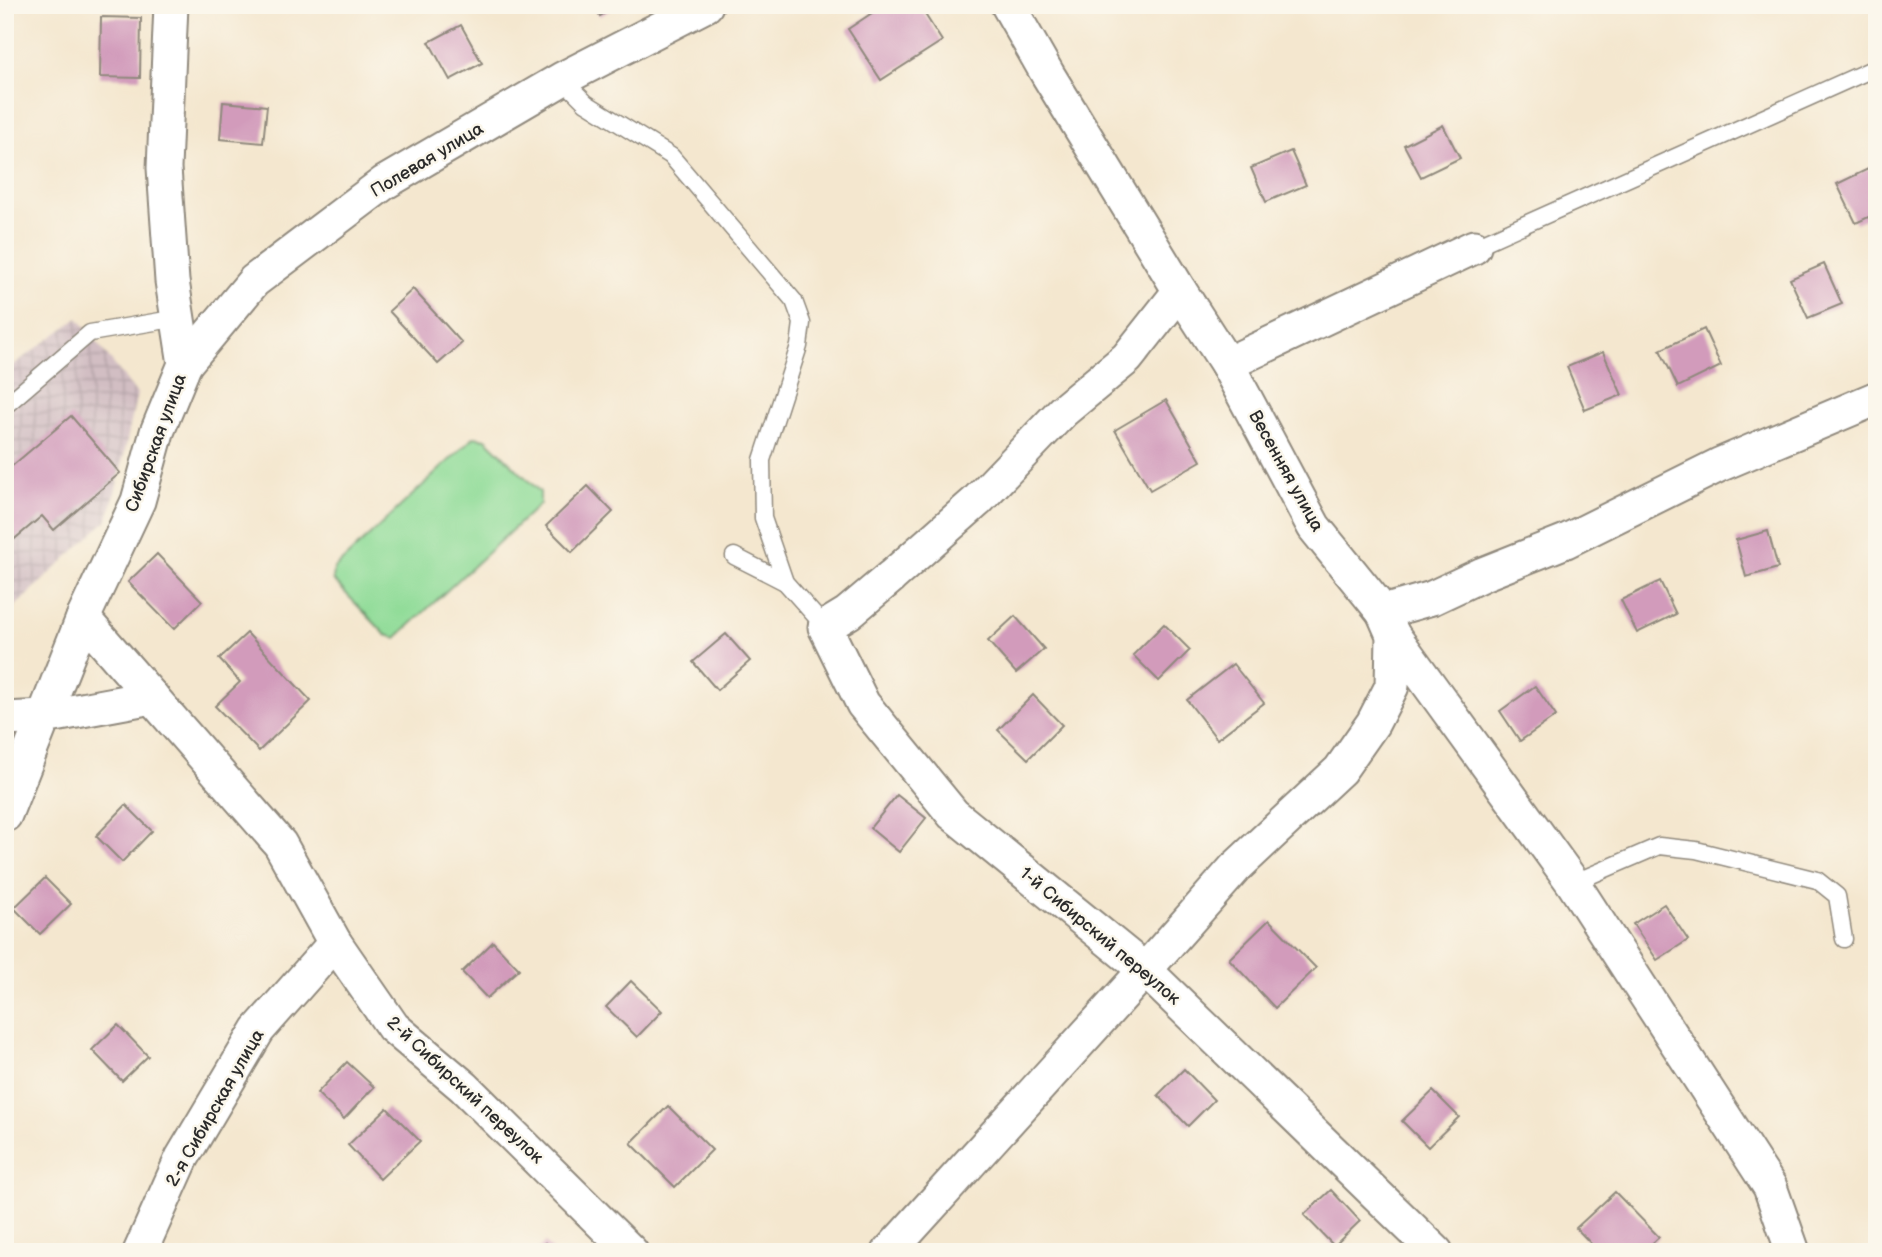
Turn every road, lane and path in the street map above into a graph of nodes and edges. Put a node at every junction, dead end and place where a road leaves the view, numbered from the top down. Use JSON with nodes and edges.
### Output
{"nodes":[{"id":1,"x":171,"y":5,"type":"edge"},
{"id":2,"x":706,"y":5,"type":"edge"},
{"id":3,"x":1008,"y":5,"type":"edge"},
{"id":4,"x":1877,"y":66,"type":"edge"},
{"id":5,"x":562,"y":79,"type":"junction"},
{"id":6,"x":1474,"y":247,"type":"joint"},
{"id":7,"x":1180,"y":291,"type":"junction"},
{"id":8,"x":178,"y":318,"type":"junction"},
{"id":9,"x":185,"y":364,"type":"junction"},
{"id":10,"x":1227,"y":364,"type":"junction"},
{"id":11,"x":1877,"y":398,"type":"edge"},
{"id":12,"x":5,"y":406,"type":"edge"},
{"id":13,"x":734,"y":556,"type":"dead end"},
{"id":14,"x":785,"y":582,"type":"junction"},
{"id":15,"x":83,"y":618,"type":"junction"},
{"id":16,"x":1388,"y":624,"type":"junction"},
{"id":17,"x":825,"y":627,"type":"junction"},
{"id":18,"x":152,"y":697,"type":"junction"},
{"id":19,"x":44,"y":717,"type":"junction"},
{"id":20,"x":5,"y":719,"type":"edge"},
{"id":21,"x":5,"y":815,"type":"edge"},
{"id":22,"x":1573,"y":883,"type":"junction"},
{"id":23,"x":1843,"y":939,"type":"dead end"},
{"id":24,"x":335,"y":943,"type":"junction"},
{"id":25,"x":1145,"y":970,"type":"junction"},
{"id":26,"x":140,"y":1252,"type":"edge"},
{"id":27,"x":631,"y":1252,"type":"edge"},
{"id":28,"x":889,"y":1252,"type":"edge"},
{"id":29,"x":1436,"y":1252,"type":"edge"},
{"id":30,"x":1793,"y":1252,"type":"edge"}],
"edges":[{"from":1,"to":8,"type":"street","name":"Сибирская улица"},
{"from":2,"to":5,"type":"street","name":"Полевая улица"},
{"from":3,"to":7,"type":"street","name":"Весенняя улица"},
{"from":4,"to":6,"type":"lane"},
{"from":5,"to":9,"type":"street","name":"Полевая улица"},
{"from":5,"to":14,"type":"lane"},
{"from":6,"to":10,"type":"street"},
{"from":7,"to":10,"type":"street","name":"Весенняя улица"},
{"from":7,"to":17,"type":"street"},
{"from":8,"to":9,"type":"street","name":"Сибирская улица"},
{"from":8,"to":12,"type":"lane"},
{"from":9,"to":15,"type":"street","name":"Сибирская улица"},
{"from":10,"to":16,"type":"street","name":"Весенняя улица"},
{"from":11,"to":16,"type":"street"},
{"from":13,"to":14,"type":"lane"},
{"from":14,"to":17,"type":"lane"},
{"from":15,"to":18,"type":"street","name":"2-й Сибирский переулок"},
{"from":15,"to":19,"type":"street","name":"Сибирская улица"},
{"from":16,"to":22,"type":"street","name":"Весенняя улица"},
{"from":16,"to":25,"type":"street"},
{"from":17,"to":25,"type":"street","name":"1-й Сибирский переулок"},
{"from":18,"to":19,"type":"street"},
{"from":18,"to":24,"type":"street","name":"2-й Сибирский переулок"},
{"from":19,"to":20,"type":"street"},
{"from":19,"to":21,"type":"street","name":"Сибирская улица"},
{"from":22,"to":23,"type":"lane"},
{"from":22,"to":30,"type":"street","name":"Весенняя улица"},
{"from":24,"to":26,"type":"street","name":"2-я Сибирская улица"},
{"from":24,"to":27,"type":"street","name":"2-й Сибирский переулок"},
{"from":25,"to":28,"type":"street"},
{"from":25,"to":29,"type":"street","name":"1-й Сибирский переулок"}]}
